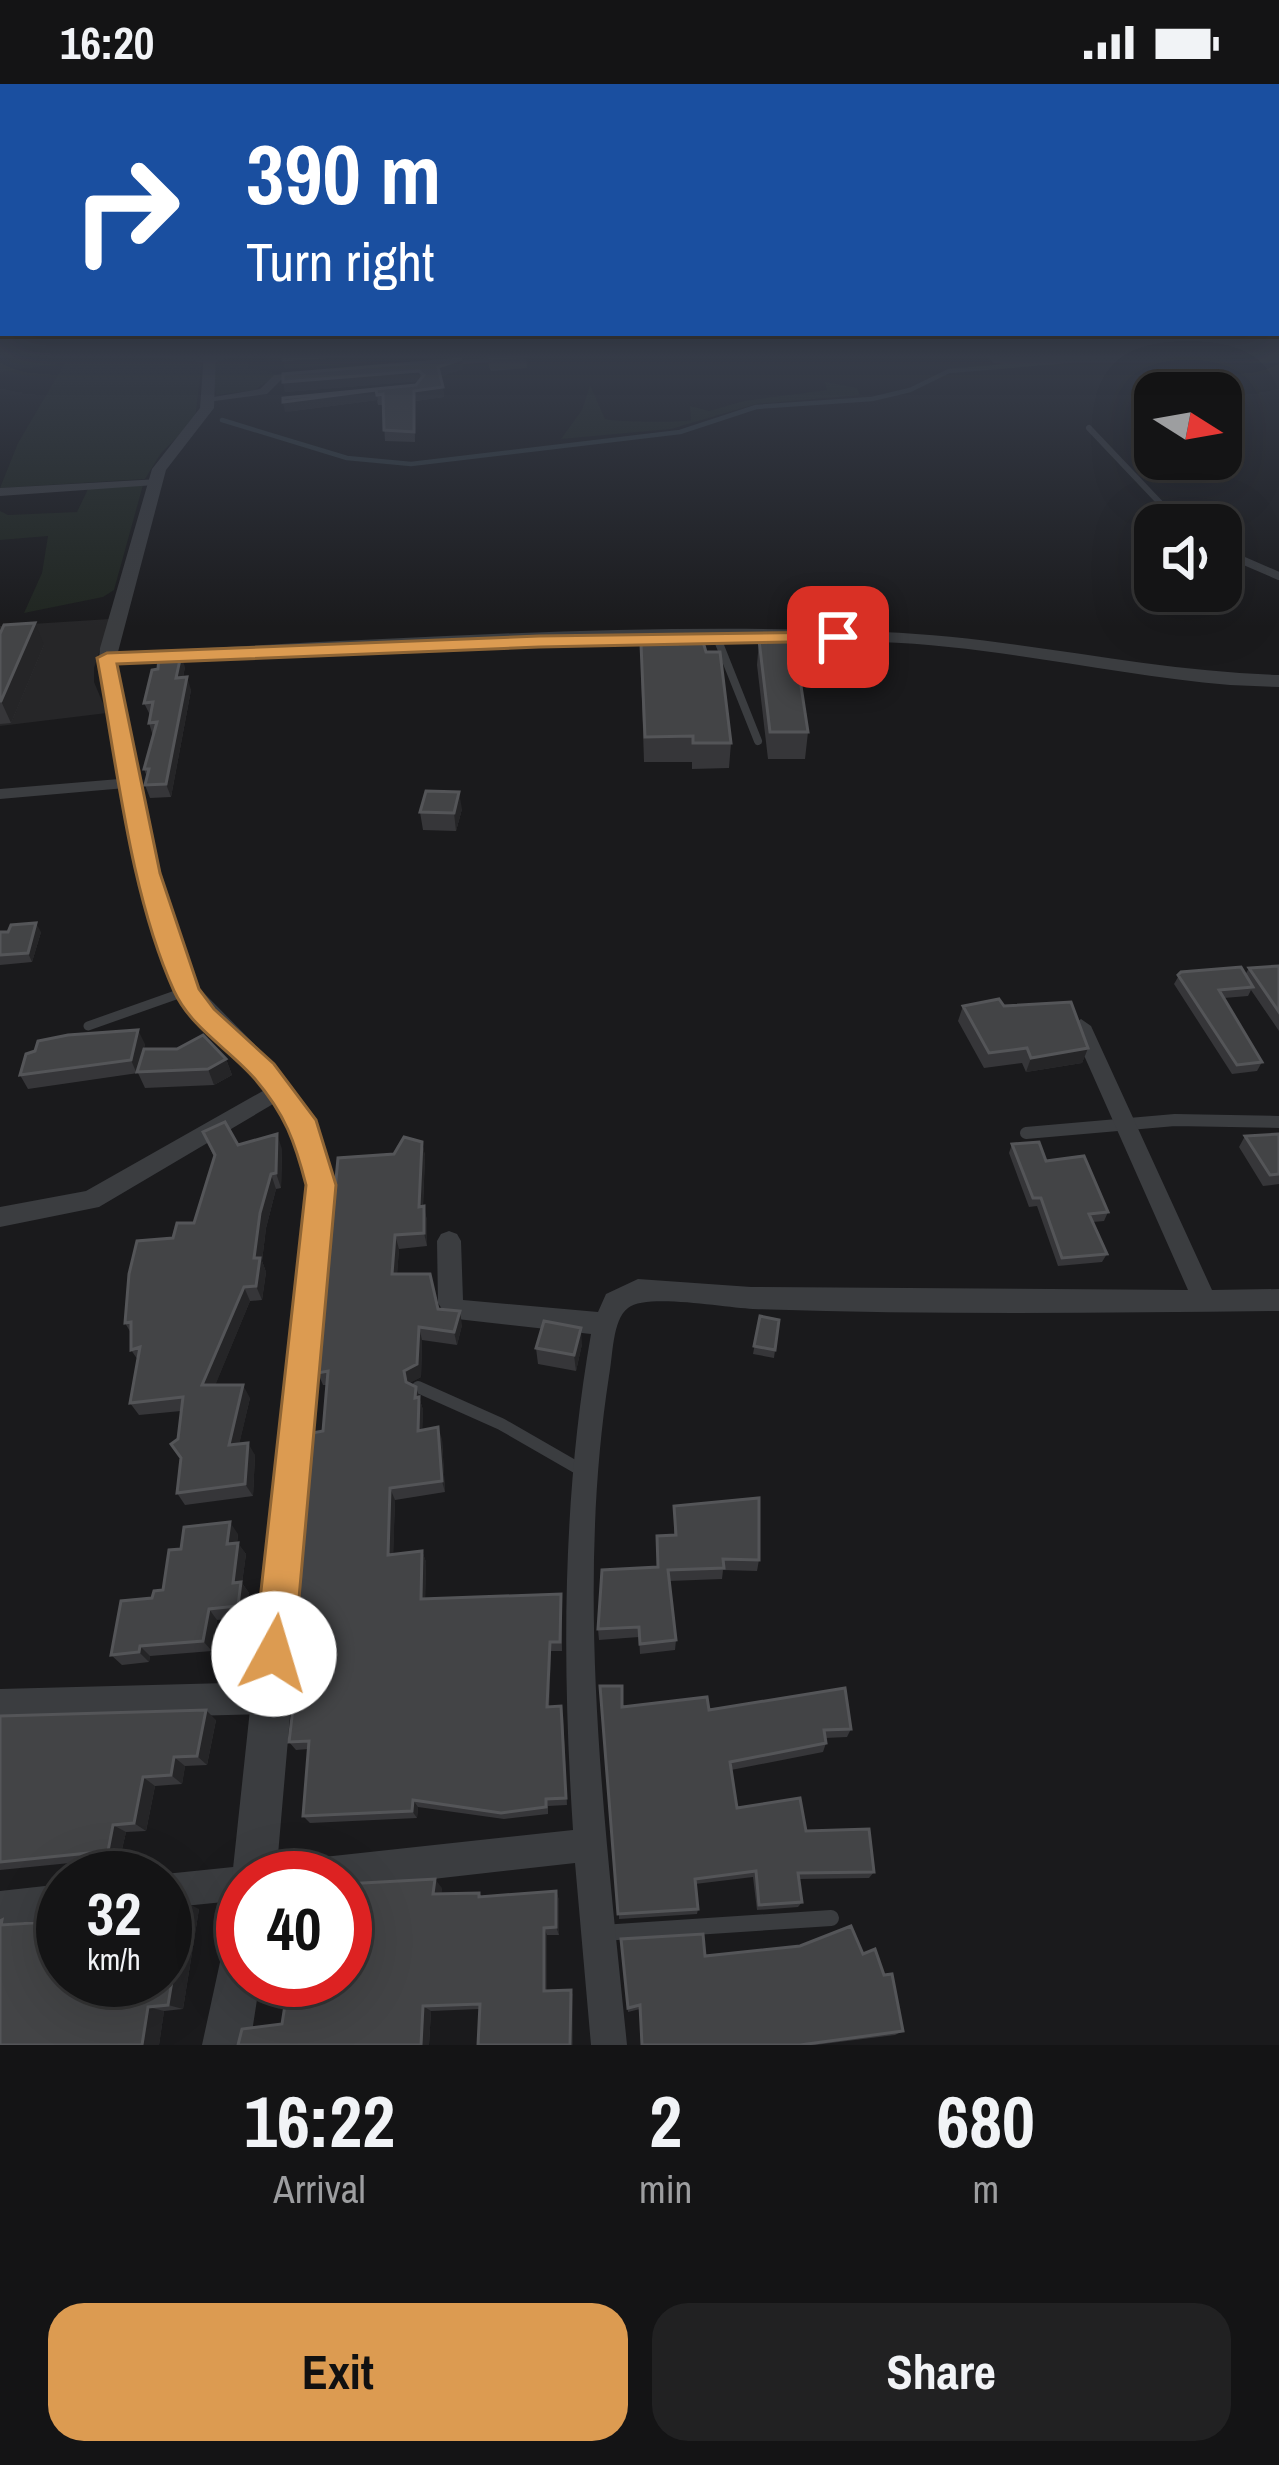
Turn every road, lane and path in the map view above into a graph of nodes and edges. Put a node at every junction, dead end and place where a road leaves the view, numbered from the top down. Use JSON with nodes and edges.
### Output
{"nodes":[{"id":1,"x":179,"y":445,"type":"edge"},
{"id":2,"x":1104,"y":445,"type":"edge"},
{"id":3,"x":154,"y":481,"type":"junction"},
{"id":4,"x":0,"y":492,"type":"edge"},
{"id":5,"x":1161,"y":504,"type":"edge"},
{"id":6,"x":1242,"y":559,"type":"edge"},
{"id":7,"x":1279,"y":576,"type":"edge"},
{"id":8,"x":717,"y":638,"type":"junction"},
{"id":9,"x":107,"y":658,"type":"junction"},
{"id":10,"x":1279,"y":681,"type":"edge"},
{"id":11,"x":758,"y":741,"type":"dead end"},
{"id":12,"x":131,"y":783,"type":"junction"},
{"id":13,"x":0,"y":794,"type":"edge"},
{"id":14,"x":187,"y":991,"type":"junction"},
{"id":15,"x":88,"y":1026,"type":"dead end"},
{"id":16,"x":1081,"y":1026,"type":"edge"},
{"id":17,"x":277,"y":1090,"type":"junction"},
{"id":18,"x":1125,"y":1122,"type":"junction"},
{"id":19,"x":1279,"y":1122,"type":"edge"},
{"id":20,"x":1026,"y":1133,"type":"dead end"},
{"id":21,"x":0,"y":1216,"type":"edge"},
{"id":22,"x":449,"y":1241,"type":"dead end"},
{"id":23,"x":1279,"y":1300,"type":"edge"},
{"id":24,"x":1205,"y":1301,"type":"junction"},
{"id":25,"x":605,"y":1324,"type":"junction"},
{"id":26,"x":418,"y":1387,"type":"edge"},
{"id":27,"x":584,"y":1472,"type":"junction"},
{"id":28,"x":269,"y":1698,"type":"junction"},
{"id":29,"x":0,"y":1705,"type":"edge"},
{"id":30,"x":591,"y":1845,"type":"junction"},
{"id":31,"x":256,"y":1851,"type":"edge"},
{"id":32,"x":372,"y":1869,"type":"edge"},
{"id":33,"x":36,"y":1904,"type":"edge"},
{"id":34,"x":0,"y":1908,"type":"edge"},
{"id":35,"x":831,"y":1918,"type":"dead end"},
{"id":36,"x":599,"y":1933,"type":"junction"},
{"id":37,"x":233,"y":2007,"type":"edge"},
{"id":38,"x":226,"y":2045,"type":"edge"},
{"id":39,"x":609,"y":2045,"type":"edge"}],
"edges":[{"from":1,"to":3,"type":"street"},
{"from":2,"to":5,"type":"lane"},
{"from":3,"to":4,"type":"street"},
{"from":3,"to":9,"type":"street"},
{"from":6,"to":7,"type":"lane"},
{"from":8,"to":9,"type":"street"},
{"from":8,"to":10,"type":"street"},
{"from":8,"to":11,"type":"lane"},
{"from":9,"to":12,"type":"street"},
{"from":12,"to":13,"type":"street"},
{"from":12,"to":14,"type":"street"},
{"from":14,"to":15,"type":"lane"},
{"from":14,"to":17,"type":"street"},
{"from":16,"to":18,"type":"street"},
{"from":17,"to":21,"type":"street"},
{"from":17,"to":28,"type":"street"},
{"from":18,"to":19,"type":"lane"},
{"from":18,"to":20,"type":"lane"},
{"from":18,"to":24,"type":"street"},
{"from":22,"to":25,"type":"street"},
{"from":23,"to":24,"type":"street"},
{"from":24,"to":25,"type":"street"},
{"from":25,"to":27,"type":"street"},
{"from":26,"to":27,"type":"lane"},
{"from":27,"to":30,"type":"street"},
{"from":28,"to":29,"type":"street"},
{"from":28,"to":31,"type":"street"},
{"from":30,"to":32,"type":"street"},
{"from":30,"to":36,"type":"street"},
{"from":33,"to":34,"type":"street"},
{"from":35,"to":36,"type":"lane"},
{"from":36,"to":39,"type":"street"},
{"from":37,"to":38,"type":"street"}]}
